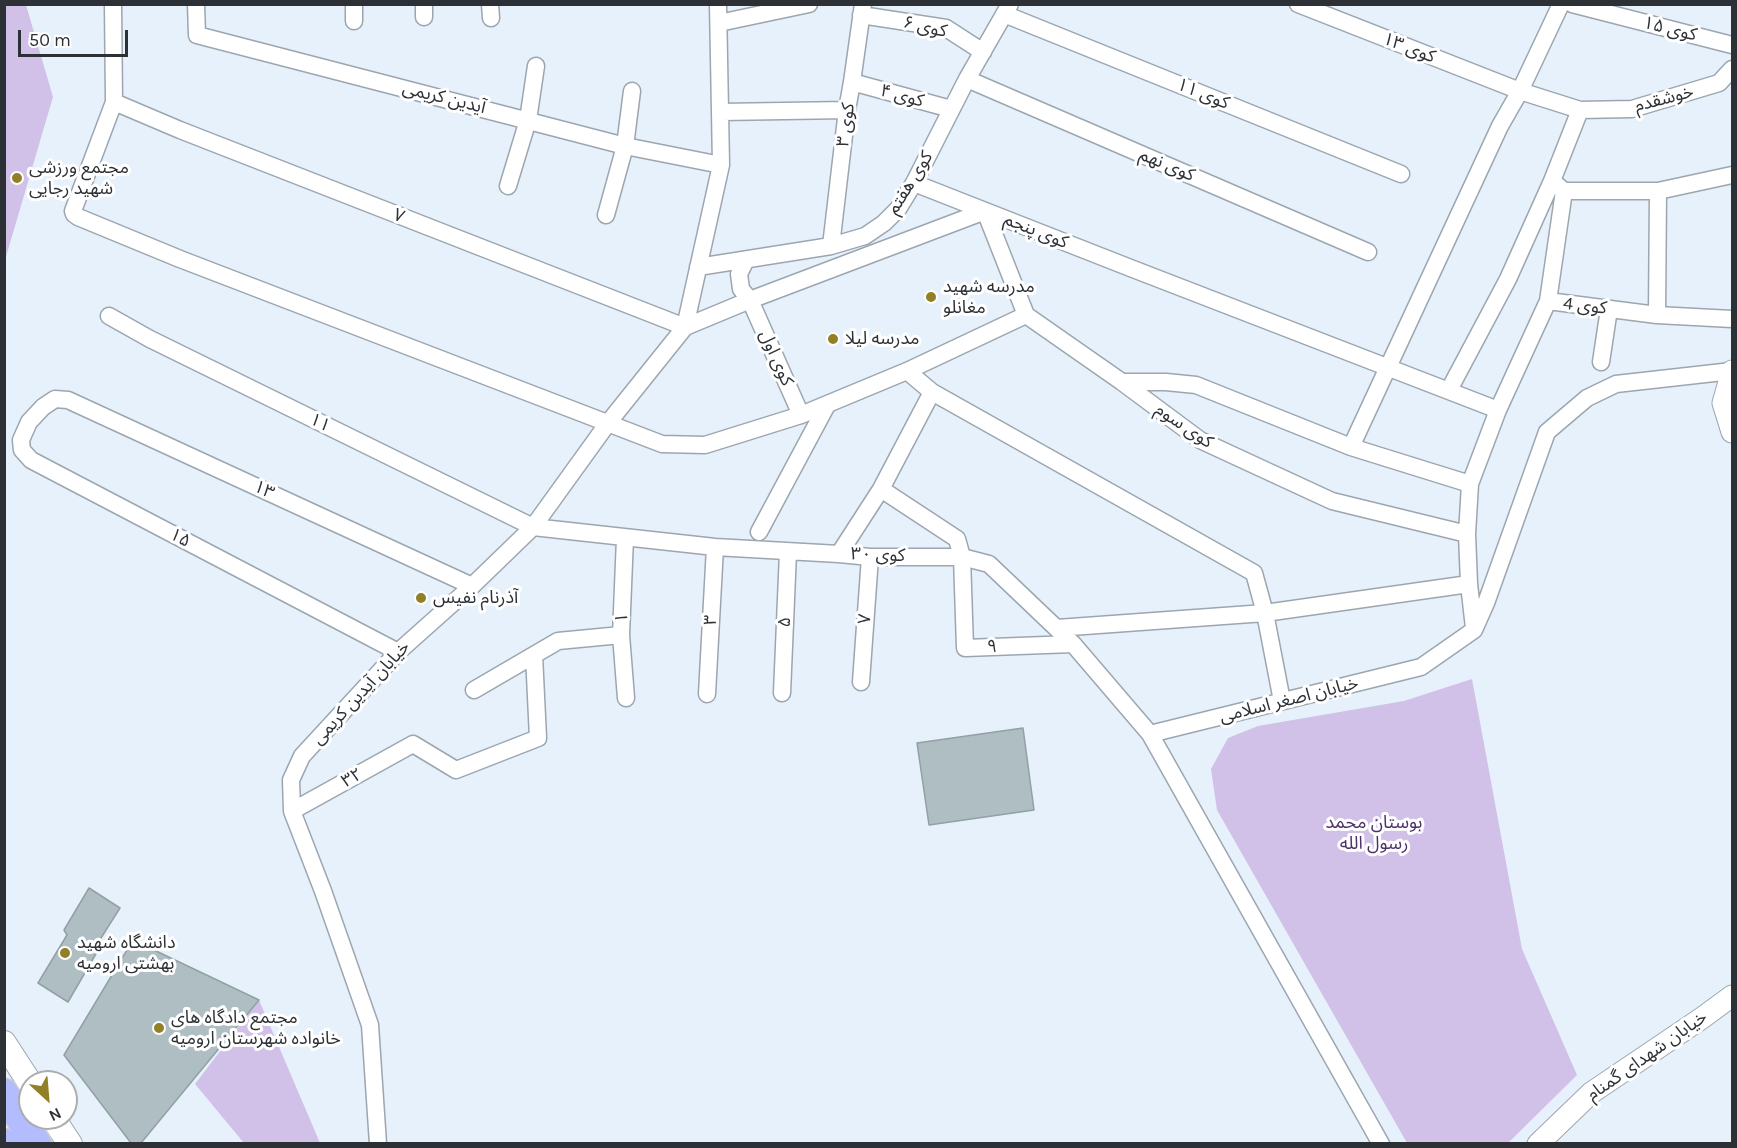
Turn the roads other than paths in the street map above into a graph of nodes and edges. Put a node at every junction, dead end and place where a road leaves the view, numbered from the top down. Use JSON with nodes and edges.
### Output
{"nodes":[{"id":1,"x":113,"y":4,"type":"edge"},
{"id":2,"x":196,"y":4,"type":"edge"},
{"id":3,"x":718,"y":4,"type":"edge"},
{"id":4,"x":809,"y":4,"type":"edge"},
{"id":5,"x":1298,"y":4,"type":"edge"},
{"id":6,"x":1561,"y":4,"type":"edge"},
{"id":7,"x":1572,"y":4,"type":"edge"},
{"id":8,"x":1007,"y":9,"type":"edge"},
{"id":9,"x":862,"y":10,"type":"edge"},
{"id":10,"x":720,"y":23,"type":"junction"},
{"id":11,"x":1732,"y":45,"type":"edge"},
{"id":12,"x":983,"y":52,"type":"junction"},
{"id":13,"x":536,"y":66,"type":"dead end"},
{"id":14,"x":1732,"y":69,"type":"edge"},
{"id":15,"x":967,"y":79,"type":"junction"},
{"id":16,"x":852,"y":82,"type":"junction"},
{"id":17,"x":632,"y":91,"type":"dead end"},
{"id":18,"x":1520,"y":91,"type":"junction"},
{"id":19,"x":114,"y":102,"type":"junction"},
{"id":20,"x":951,"y":109,"type":"junction"},
{"id":21,"x":847,"y":110,"type":"junction"},
{"id":22,"x":1580,"y":110,"type":"junction"},
{"id":23,"x":721,"y":112,"type":"junction"},
{"id":24,"x":528,"y":120,"type":"junction"},
{"id":25,"x":625,"y":146,"type":"junction"},
{"id":26,"x":721,"y":165,"type":"junction"},
{"id":27,"x":1401,"y":174,"type":"dead end"},
{"id":28,"x":1732,"y":175,"type":"edge"},
{"id":29,"x":914,"y":183,"type":"junction"},
{"id":30,"x":508,"y":186,"type":"dead end"},
{"id":31,"x":1558,"y":186,"type":"junction"},
{"id":32,"x":1658,"y":191,"type":"junction"},
{"id":33,"x":940,"y":194,"type":"junction"},
{"id":34,"x":985,"y":211,"type":"junction"},
{"id":35,"x":606,"y":215,"type":"dead end"},
{"id":36,"x":943,"y":227,"type":"junction"},
{"id":37,"x":831,"y":246,"type":"junction"},
{"id":38,"x":1368,"y":252,"type":"dead end"},
{"id":39,"x":746,"y":260,"type":"junction"},
{"id":40,"x":698,"y":267,"type":"junction"},
{"id":41,"x":750,"y":300,"type":"junction"},
{"id":42,"x":1548,"y":301,"type":"junction"},
{"id":43,"x":1609,"y":309,"type":"junction"},
{"id":44,"x":1026,"y":315,"type":"junction"},
{"id":45,"x":1657,"y":315,"type":"junction"},
{"id":46,"x":109,"y":316,"type":"dead end"},
{"id":47,"x":1732,"y":320,"type":"edge"},
{"id":48,"x":685,"y":327,"type":"junction"},
{"id":49,"x":1602,"y":362,"type":"dead end"},
{"id":50,"x":1388,"y":368,"type":"junction"},
{"id":51,"x":907,"y":371,"type":"junction"},
{"id":52,"x":1732,"y":371,"type":"edge"},
{"id":53,"x":1122,"y":382,"type":"junction"},
{"id":54,"x":1449,"y":390,"type":"junction"},
{"id":55,"x":932,"y":393,"type":"junction"},
{"id":56,"x":55,"y":399,"type":"joint"},
{"id":57,"x":827,"y":405,"type":"junction"},
{"id":58,"x":1498,"y":410,"type":"junction"},
{"id":59,"x":801,"y":416,"type":"junction"},
{"id":60,"x":608,"y":423,"type":"junction"},
{"id":61,"x":1732,"y":432,"type":"edge"},
{"id":62,"x":1351,"y":447,"type":"junction"},
{"id":63,"x":1470,"y":484,"type":"junction"},
{"id":64,"x":881,"y":489,"type":"junction"},
{"id":65,"x":533,"y":527,"type":"junction"},
{"id":66,"x":759,"y":532,"type":"dead end"},
{"id":67,"x":1467,"y":534,"type":"junction"},
{"id":68,"x":625,"y":538,"type":"junction"},
{"id":69,"x":715,"y":547,"type":"junction"},
{"id":70,"x":788,"y":552,"type":"junction"},
{"id":71,"x":839,"y":554,"type":"junction"},
{"id":72,"x":870,"y":557,"type":"junction"},
{"id":73,"x":962,"y":557,"type":"junction"},
{"id":74,"x":1469,"y":584,"type":"junction"},
{"id":75,"x":472,"y":586,"type":"junction"},
{"id":76,"x":1265,"y":613,"type":"junction"},
{"id":77,"x":1057,"y":628,"type":"junction"},
{"id":78,"x":1474,"y":630,"type":"junction"},
{"id":79,"x":621,"y":635,"type":"junction"},
{"id":80,"x":1073,"y":644,"type":"junction"},
{"id":81,"x":398,"y":652,"type":"junction"},
{"id":82,"x":534,"y":655,"type":"junction"},
{"id":83,"x":861,"y":682,"type":"dead end"},
{"id":84,"x":474,"y":690,"type":"dead end"},
{"id":85,"x":782,"y":693,"type":"dead end"},
{"id":86,"x":707,"y":694,"type":"dead end"},
{"id":87,"x":626,"y":699,"type":"dead end"},
{"id":88,"x":1282,"y":701,"type":"junction"},
{"id":89,"x":1150,"y":734,"type":"junction"},
{"id":90,"x":292,"y":812,"type":"junction"},
{"id":91,"x":1732,"y":996,"type":"edge"},
{"id":92,"x":4,"y":1043,"type":"edge"},
{"id":93,"x":22,"y":1070,"type":"edge"},
{"id":94,"x":4,"y":1093,"type":"edge"},
{"id":95,"x":61,"y":1130,"type":"edge"},
{"id":96,"x":37,"y":1143,"type":"edge"},
{"id":97,"x":69,"y":1143,"type":"edge"},
{"id":98,"x":378,"y":1143,"type":"edge"},
{"id":99,"x":1381,"y":1143,"type":"edge"},
{"id":100,"x":1538,"y":1143,"type":"edge"}],
"edges":[{"from":1,"to":19,"type":"street"},
{"from":2,"to":24,"type":"street","name":"آیدین کریمی"},
{"from":3,"to":10,"type":"street"},
{"from":4,"to":10,"type":"street"},
{"from":5,"to":18,"type":"street","name":"کوی ۱۳"},
{"from":6,"to":18,"type":"street"},
{"from":7,"to":11,"type":"street","name":"کوی ۱۵"},
{"from":8,"to":12,"type":"street","name":"کوی هفتم"},
{"from":8,"to":27,"type":"street","name":"کوی ۱۱"},
{"from":9,"to":12,"type":"street","name":"کوی ۶"},
{"from":9,"to":16,"type":"street","name":"کوی ۳"},
{"from":10,"to":23,"type":"street"},
{"from":12,"to":15,"type":"street","name":"کوی هفتم"},
{"from":13,"to":24,"type":"street"},
{"from":14,"to":22,"type":"street","name":"خوشقدم"},
{"from":15,"to":20,"type":"street","name":"کوی هفتم"},
{"from":15,"to":38,"type":"street","name":"کوی نهم"},
{"from":16,"to":20,"type":"street","name":"کوی ۴"},
{"from":16,"to":21,"type":"street","name":"کوی ۳"},
{"from":17,"to":25,"type":"street"},
{"from":18,"to":22,"type":"street","name":"خوشقدم"},
{"from":18,"to":50,"type":"street"},
{"from":19,"to":48,"type":"street","name":"۷"},
{"from":19,"to":60,"type":"street"},
{"from":20,"to":29,"type":"street","name":"کوی هفتم"},
{"from":21,"to":23,"type":"street"},
{"from":21,"to":37,"type":"street","name":"کوی ۳"},
{"from":22,"to":31,"type":"street"},
{"from":23,"to":26,"type":"street"},
{"from":24,"to":25,"type":"street","name":"آیدین کریمی"},
{"from":24,"to":30,"type":"street"},
{"from":25,"to":26,"type":"street","name":"آیدین کریمی"},
{"from":25,"to":35,"type":"street"},
{"from":26,"to":40,"type":"street"},
{"from":28,"to":32,"type":"street"},
{"from":29,"to":33,"type":"street"},
{"from":29,"to":37,"type":"street","name":"کوی هفتم"},
{"from":31,"to":32,"type":"street"},
{"from":31,"to":42,"type":"street","name":"کوی 4"},
{"from":31,"to":54,"type":"street"},
{"from":32,"to":45,"type":"street"},
{"from":33,"to":34,"type":"street"},
{"from":33,"to":36,"type":"street"},
{"from":34,"to":36,"type":"street","name":"کوی پنجم"},
{"from":34,"to":44,"type":"street"},
{"from":34,"to":50,"type":"street","name":"کوی پنجم"},
{"from":36,"to":41,"type":"street","name":"کوی پنجم"},
{"from":37,"to":39,"type":"street","name":"کوی هفتم"},
{"from":39,"to":40,"type":"street","name":"کوی هفتم"},
{"from":39,"to":41,"type":"street","name":"کوی اول"},
{"from":40,"to":48,"type":"street"},
{"from":41,"to":48,"type":"street","name":"کوی پنجم"},
{"from":41,"to":59,"type":"street","name":"کوی اول"},
{"from":42,"to":43,"type":"street","name":"کوی 4"},
{"from":42,"to":58,"type":"street"},
{"from":43,"to":45,"type":"street","name":"کوی 4"},
{"from":43,"to":49,"type":"street"},
{"from":44,"to":51,"type":"street"},
{"from":44,"to":53,"type":"street","name":"کوی سوم"},
{"from":45,"to":47,"type":"street","name":"کوی 4"},
{"from":46,"to":65,"type":"street","name":"۱۱"},
{"from":48,"to":60,"type":"street","name":"خیابان آیدین کریمی"},
{"from":50,"to":54,"type":"street","name":"کوی پنجم"},
{"from":50,"to":62,"type":"street"},
{"from":51,"to":55,"type":"street"},
{"from":51,"to":57,"type":"street"},
{"from":52,"to":61,"type":"street"},
{"from":52,"to":78,"type":"street"},
{"from":53,"to":62,"type":"street"},
{"from":53,"to":67,"type":"street","name":"کوی سوم"},
{"from":54,"to":58,"type":"street","name":"کوی پنجم"},
{"from":55,"to":64,"type":"street"},
{"from":55,"to":76,"type":"street"},
{"from":56,"to":75,"type":"street","name":"۱۳"},
{"from":56,"to":81,"type":"street","name":"۱۵"},
{"from":57,"to":59,"type":"street"},
{"from":57,"to":66,"type":"street"},
{"from":58,"to":63,"type":"street"},
{"from":59,"to":60,"type":"street"},
{"from":60,"to":65,"type":"street","name":"خیابان آیدین کریمی"},
{"from":62,"to":63,"type":"street"},
{"from":63,"to":67,"type":"street"},
{"from":64,"to":71,"type":"street"},
{"from":64,"to":73,"type":"street"},
{"from":65,"to":68,"type":"street","name":"کوی ۳۰"},
{"from":65,"to":75,"type":"street","name":"خیابان آیدین کریمی"},
{"from":67,"to":74,"type":"street"},
{"from":68,"to":69,"type":"street","name":"کوی ۳۰"},
{"from":68,"to":79,"type":"street","name":"۱"},
{"from":69,"to":70,"type":"street","name":"کوی ۳۰"},
{"from":69,"to":86,"type":"street","name":"۳"},
{"from":70,"to":71,"type":"street","name":"کوی ۳۰"},
{"from":70,"to":85,"type":"street","name":"۵"},
{"from":71,"to":72,"type":"street","name":"کوی ۳۰"},
{"from":72,"to":73,"type":"street","name":"کوی ۳۰"},
{"from":72,"to":83,"type":"street","name":"۷"},
{"from":73,"to":77,"type":"street","name":"کوی ۳۰"},
{"from":73,"to":80,"type":"street","name":"۹"},
{"from":74,"to":76,"type":"street"},
{"from":74,"to":78,"type":"street"},
{"from":75,"to":81,"type":"street","name":"خیابان آیدین کریمی"},
{"from":76,"to":77,"type":"street"},
{"from":76,"to":88,"type":"street"},
{"from":77,"to":80,"type":"street","name":"کوی ۳۰"},
{"from":78,"to":88,"type":"street","name":"خیابان اصغر اسلامی"},
{"from":79,"to":82,"type":"street"},
{"from":79,"to":87,"type":"street","name":"۱"},
{"from":80,"to":89,"type":"street","name":"کوی ۳۰"},
{"from":81,"to":90,"type":"street","name":"خیابان آیدین کریمی"},
{"from":82,"to":84,"type":"street"},
{"from":82,"to":90,"type":"street","name":"۳۲"},
{"from":88,"to":89,"type":"street","name":"خیابان اصغر اسلامی"},
{"from":89,"to":99,"type":"street"},
{"from":90,"to":98,"type":"street","name":"خیابان آیدین کریمی"},
{"from":91,"to":100,"type":"street","name":"خیابان شهدای گمنام"},
{"from":92,"to":93,"type":"main road"},
{"from":94,"to":96,"type":"highway"},
{"from":95,"to":97,"type":"main road"}]}
